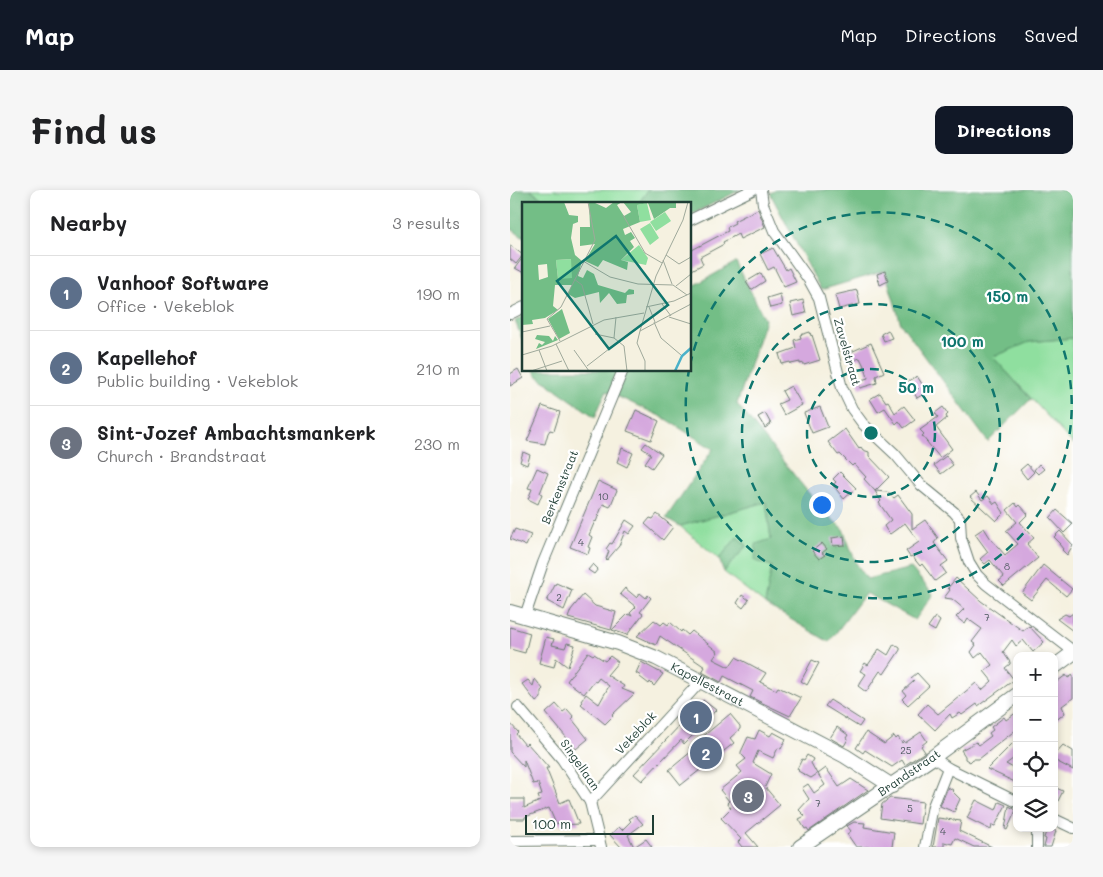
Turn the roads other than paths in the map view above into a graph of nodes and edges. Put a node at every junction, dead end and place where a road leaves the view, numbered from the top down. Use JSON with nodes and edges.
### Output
{"nodes":[{"id":1,"x":752,"y":190,"type":"edge"},
{"id":2,"x":761,"y":190,"type":"edge"},
{"id":3,"x":691,"y":220,"type":"edge"},
{"id":4,"x":522,"y":308,"type":"edge"},
{"id":5,"x":510,"y":314,"type":"edge"},
{"id":6,"x":623,"y":371,"type":"edge"},
{"id":7,"x":510,"y":612,"type":"edge"},
{"id":8,"x":525,"y":616,"type":"junction"},
{"id":9,"x":1073,"y":652,"type":"edge"},
{"id":10,"x":1058,"y":664,"type":"edge"},
{"id":11,"x":701,"y":681,"type":"junction"},
{"id":12,"x":1014,"y":697,"type":"edge"},
{"id":13,"x":518,"y":707,"type":"dead end"},
{"id":14,"x":933,"y":758,"type":"junction"},
{"id":15,"x":948,"y":768,"type":"junction"},
{"id":16,"x":892,"y":786,"type":"junction"},
{"id":17,"x":1013,"y":800,"type":"edge"},
{"id":18,"x":590,"y":802,"type":"junction"},
{"id":19,"x":1058,"y":821,"type":"edge"},
{"id":20,"x":1073,"y":828,"type":"edge"},
{"id":21,"x":1037,"y":832,"type":"edge"},
{"id":22,"x":510,"y":841,"type":"edge"},
{"id":23,"x":600,"y":843,"type":"edge"},
{"id":24,"x":800,"y":847,"type":"edge"},
{"id":25,"x":925,"y":847,"type":"edge"},
{"id":26,"x":1037,"y":847,"type":"edge"}],
"edges":[{"from":1,"to":3,"type":"street"},
{"from":2,"to":9,"type":"street","name":"Zavelstraat"},
{"from":4,"to":5,"type":"street"},
{"from":6,"to":8,"type":"street","name":"Berkenstraat"},
{"from":7,"to":8,"type":"street","name":"Kapellestraat"},
{"from":8,"to":11,"type":"street","name":"Kapellestraat"},
{"from":9,"to":10,"type":"street"},
{"from":11,"to":16,"type":"street","name":"Kapellestraat"},
{"from":11,"to":18,"type":"street","name":"Vekeblok"},
{"from":12,"to":14,"type":"street","name":"Brandstraat"},
{"from":13,"to":18,"type":"street","name":"Singellaan"},
{"from":14,"to":15,"type":"street"},
{"from":14,"to":16,"type":"street","name":"Brandstraat"},
{"from":15,"to":17,"type":"street"},
{"from":15,"to":25,"type":"street"},
{"from":16,"to":24,"type":"street","name":"Brandstraat"},
{"from":18,"to":23,"type":"street","name":"Singellaan"},
{"from":19,"to":20,"type":"street"},
{"from":21,"to":26,"type":"street"},
{"from":22,"to":23,"type":"street"}]}
